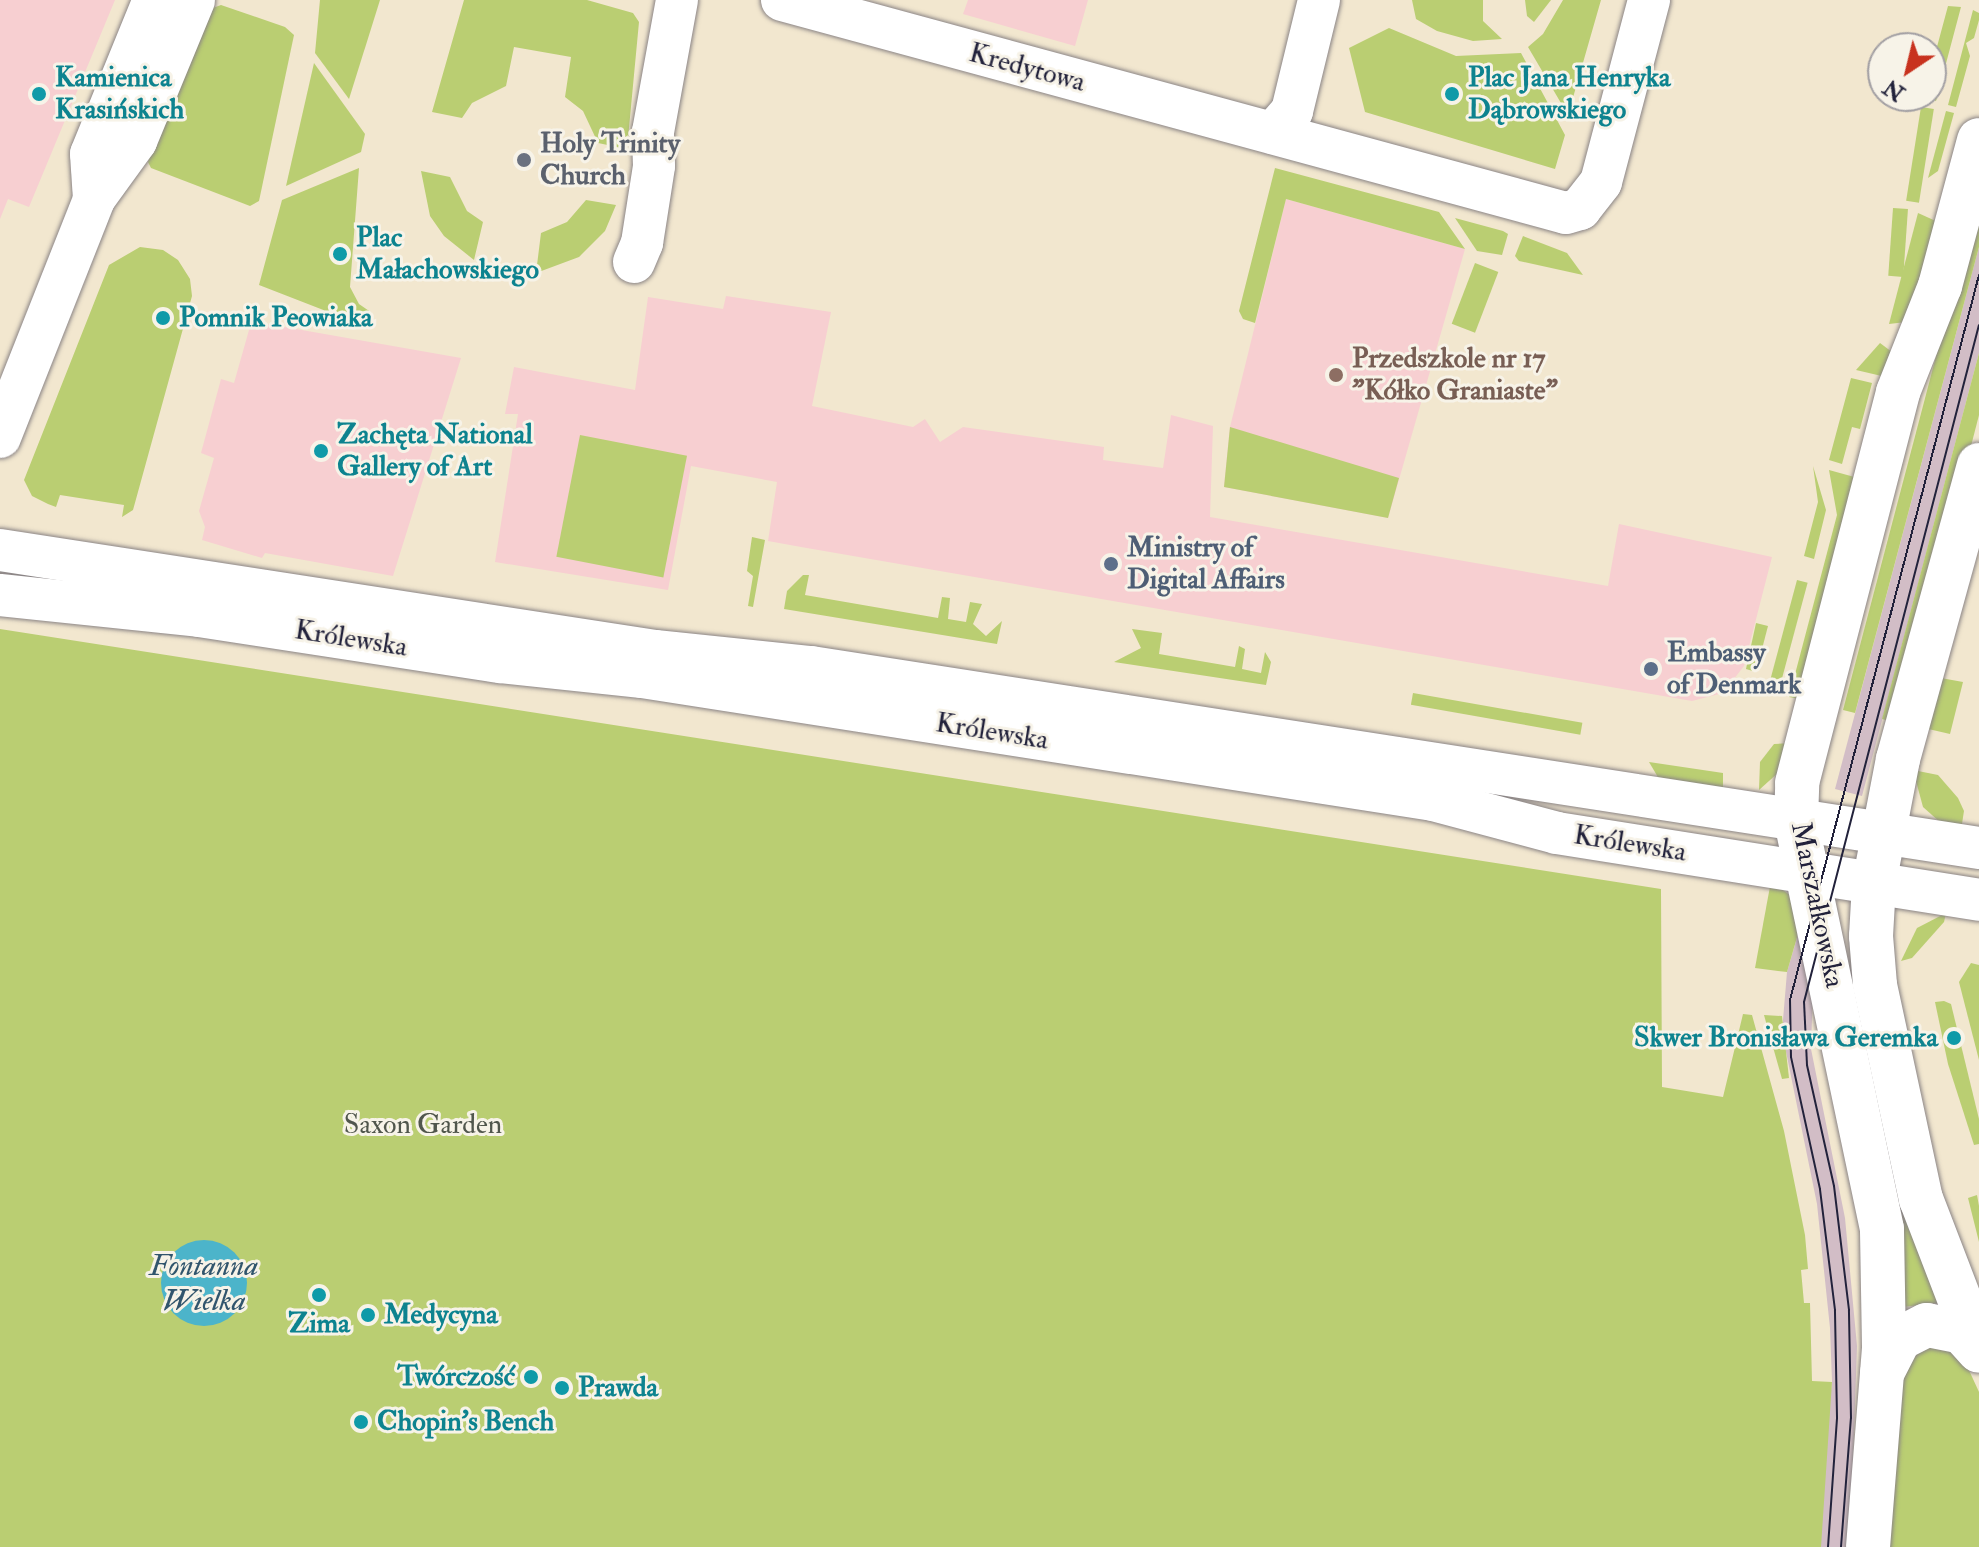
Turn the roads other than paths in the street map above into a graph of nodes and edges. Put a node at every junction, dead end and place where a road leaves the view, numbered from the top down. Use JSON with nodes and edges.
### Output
{"nodes":[{"id":1,"x":154,"y":0,"type":"edge"},
{"id":2,"x":194,"y":0,"type":"edge"},
{"id":3,"x":677,"y":0,"type":"edge"},
{"id":4,"x":782,"y":0,"type":"edge"},
{"id":5,"x":1319,"y":0,"type":"edge"},
{"id":6,"x":1649,"y":0,"type":"edge"},
{"id":7,"x":1273,"y":133,"type":"junction"},
{"id":8,"x":1979,"y":140,"type":"edge"},
{"id":9,"x":94,"y":199,"type":"junction"},
{"id":10,"x":634,"y":262,"type":"dead end"},
{"id":11,"x":0,"y":437,"type":"edge"},
{"id":12,"x":1979,"y":465,"type":"edge"},
{"id":13,"x":0,"y":550,"type":"edge"},
{"id":14,"x":0,"y":595,"type":"edge"},
{"id":15,"x":1796,"y":820,"type":"junction"},
{"id":16,"x":1883,"y":833,"type":"junction"},
{"id":17,"x":1979,"y":848,"type":"edge"},
{"id":18,"x":1806,"y":872,"type":"junction"},
{"id":19,"x":1874,"y":884,"type":"junction"},
{"id":20,"x":1979,"y":900,"type":"edge"},
{"id":21,"x":1979,"y":1350,"type":"edge"},
{"id":22,"x":1882,"y":1375,"type":"junction"},
{"id":23,"x":1868,"y":1547,"type":"edge"}],
"edges":[{"from":1,"to":9,"type":"street"},
{"from":2,"to":9,"type":"street"},
{"from":3,"to":10,"type":"street"},
{"from":4,"to":7,"type":"street","name":"Kredytowa"},
{"from":5,"to":7,"type":"street"},
{"from":6,"to":7,"type":"street"},
{"from":8,"to":15,"type":"main road","name":"Marszałkowska"},
{"from":9,"to":11,"type":"street"},
{"from":12,"to":16,"type":"main road","name":"Marszałkowska"},
{"from":13,"to":15,"type":"street","name":"Królewska"},
{"from":14,"to":18,"type":"street","name":"Królewska"},
{"from":15,"to":16,"type":"street","name":"Królewska"},
{"from":15,"to":18,"type":"main road","name":"Marszałkowska"},
{"from":16,"to":17,"type":"street","name":"Królewska"},
{"from":16,"to":19,"type":"main road","name":"Marszałkowska"},
{"from":18,"to":19,"type":"street","name":"Królewska"},
{"from":18,"to":22,"type":"main road","name":"Marszałkowska"},
{"from":19,"to":20,"type":"street","name":"Królewska"},
{"from":19,"to":21,"type":"main road","name":"Marszałkowska"},
{"from":21,"to":22,"type":"main road"},
{"from":22,"to":23,"type":"main road","name":"Marszałkowska"}]}
